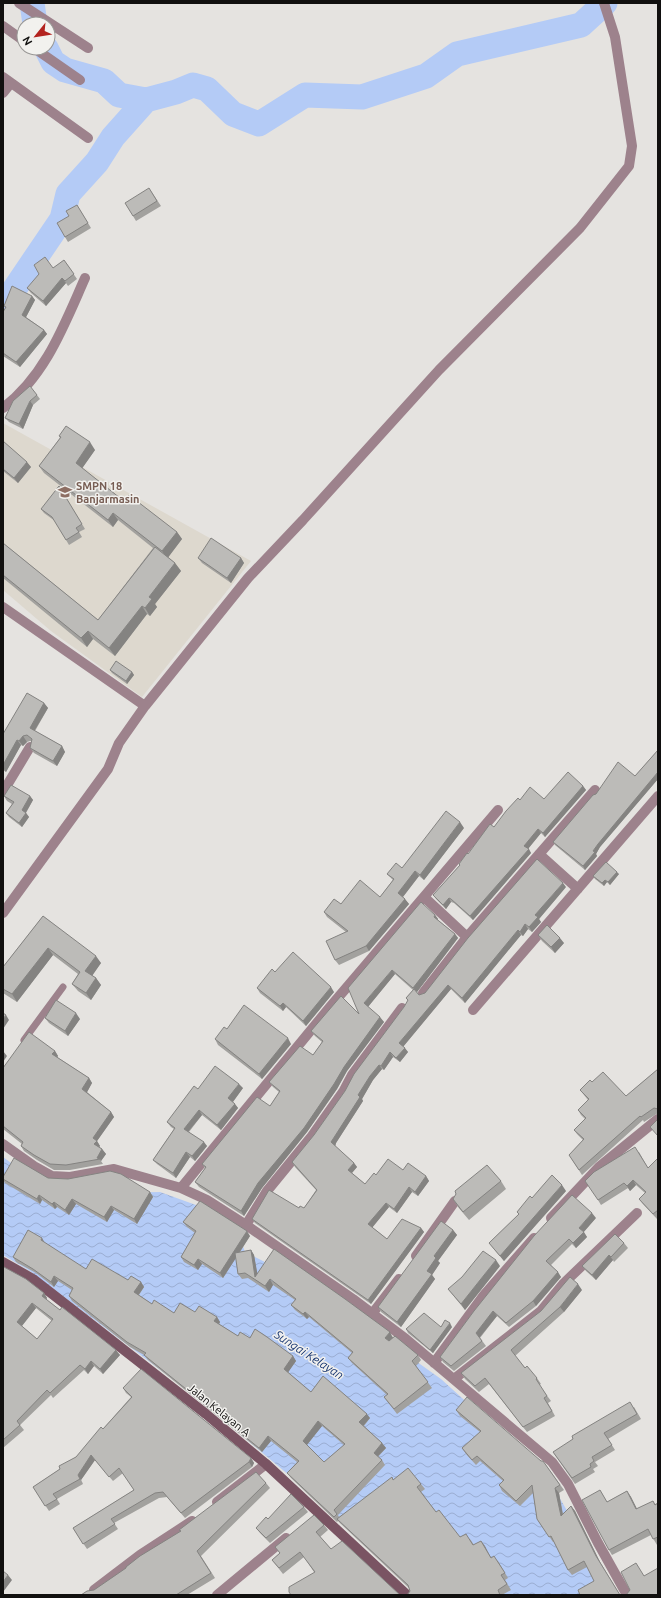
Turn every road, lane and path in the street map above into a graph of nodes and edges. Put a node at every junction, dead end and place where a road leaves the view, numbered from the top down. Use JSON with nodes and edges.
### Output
{"nodes":[{"id":1,"x":20,"y":3,"type":"edge"},
{"id":2,"x":604,"y":3,"type":"edge"},
{"id":3,"x":3,"y":26,"type":"edge"},
{"id":4,"x":16,"y":35,"type":"edge"},
{"id":5,"x":88,"y":48,"type":"dead end"},
{"id":6,"x":46,"y":56,"type":"edge"},
{"id":7,"x":7,"y":80,"type":"edge"},
{"id":8,"x":80,"y":80,"type":"dead end"},
{"id":9,"x":3,"y":93,"type":"edge"},
{"id":10,"x":88,"y":138,"type":"dead end"},
{"id":11,"x":85,"y":278,"type":"dead end"},
{"id":12,"x":3,"y":408,"type":"edge"},
{"id":13,"x":3,"y":606,"type":"edge"},
{"id":14,"x":145,"y":706,"type":"junction"},
{"id":15,"x":30,"y":747,"type":"edge"},
{"id":16,"x":595,"y":790,"type":"dead end"},
{"id":17,"x":3,"y":792,"type":"edge"},
{"id":18,"x":658,"y":796,"type":"edge"},
{"id":19,"x":498,"y":810,"type":"dead end"},
{"id":20,"x":539,"y":854,"type":"junction"},
{"id":21,"x":578,"y":889,"type":"junction"},
{"id":22,"x":424,"y":897,"type":"junction"},
{"id":23,"x":3,"y":913,"type":"edge"},
{"id":24,"x":467,"y":937,"type":"junction"},
{"id":25,"x":63,"y":987,"type":"dead end"},
{"id":26,"x":423,"y":993,"type":"edge"},
{"id":27,"x":402,"y":1008,"type":"edge"},
{"id":28,"x":473,"y":1010,"type":"dead end"},
{"id":29,"x":21,"y":1044,"type":"edge"},
{"id":30,"x":658,"y":1119,"type":"edge"},
{"id":31,"x":3,"y":1144,"type":"edge"},
{"id":32,"x":181,"y":1188,"type":"junction"},
{"id":33,"x":455,"y":1201,"type":"edge"},
{"id":34,"x":637,"y":1212,"type":"dead end"},
{"id":35,"x":246,"y":1225,"type":"junction"},
{"id":36,"x":3,"y":1262,"type":"edge"},
{"id":37,"x":372,"y":1314,"type":"junction"},
{"id":38,"x":434,"y":1363,"type":"junction"},
{"id":39,"x":454,"y":1378,"type":"junction"},
{"id":40,"x":266,"y":1464,"type":"junction"},
{"id":41,"x":294,"y":1531,"type":"edge"},
{"id":42,"x":94,"y":1590,"type":"edge"},
{"id":43,"x":217,"y":1595,"type":"edge"},
{"id":44,"x":406,"y":1595,"type":"edge"},
{"id":45,"x":628,"y":1595,"type":"edge"}],
"edges":[{"from":1,"to":5,"type":"street"},
{"from":2,"to":14,"type":"street"},
{"from":3,"to":4,"type":"street"},
{"from":6,"to":8,"type":"street"},
{"from":7,"to":9,"type":"street"},
{"from":7,"to":10,"type":"street"},
{"from":11,"to":12,"type":"street"},
{"from":13,"to":14,"type":"street"},
{"from":14,"to":23,"type":"street"},
{"from":15,"to":17,"type":"street"},
{"from":16,"to":20,"type":"street"},
{"from":18,"to":21,"type":"street"},
{"from":19,"to":22,"type":"street"},
{"from":20,"to":21,"type":"street"},
{"from":20,"to":24,"type":"street"},
{"from":21,"to":28,"type":"street"},
{"from":22,"to":24,"type":"street"},
{"from":22,"to":32,"type":"street"},
{"from":24,"to":26,"type":"street"},
{"from":25,"to":29,"type":"lane"},
{"from":27,"to":35,"type":"street"},
{"from":30,"to":38,"type":"street"},
{"from":31,"to":32,"type":"street"},
{"from":32,"to":35,"type":"street"},
{"from":33,"to":37,"type":"street"},
{"from":34,"to":39,"type":"street"},
{"from":35,"to":37,"type":"street"},
{"from":36,"to":40,"type":"street","name":"Jalan Kelayan A"},
{"from":37,"to":38,"type":"street"},
{"from":38,"to":39,"type":"street"},
{"from":39,"to":45,"type":"street"},
{"from":40,"to":42,"type":"street"},
{"from":40,"to":44,"type":"street","name":"Jalan Kelayan A"},
{"from":41,"to":43,"type":"street"}]}
